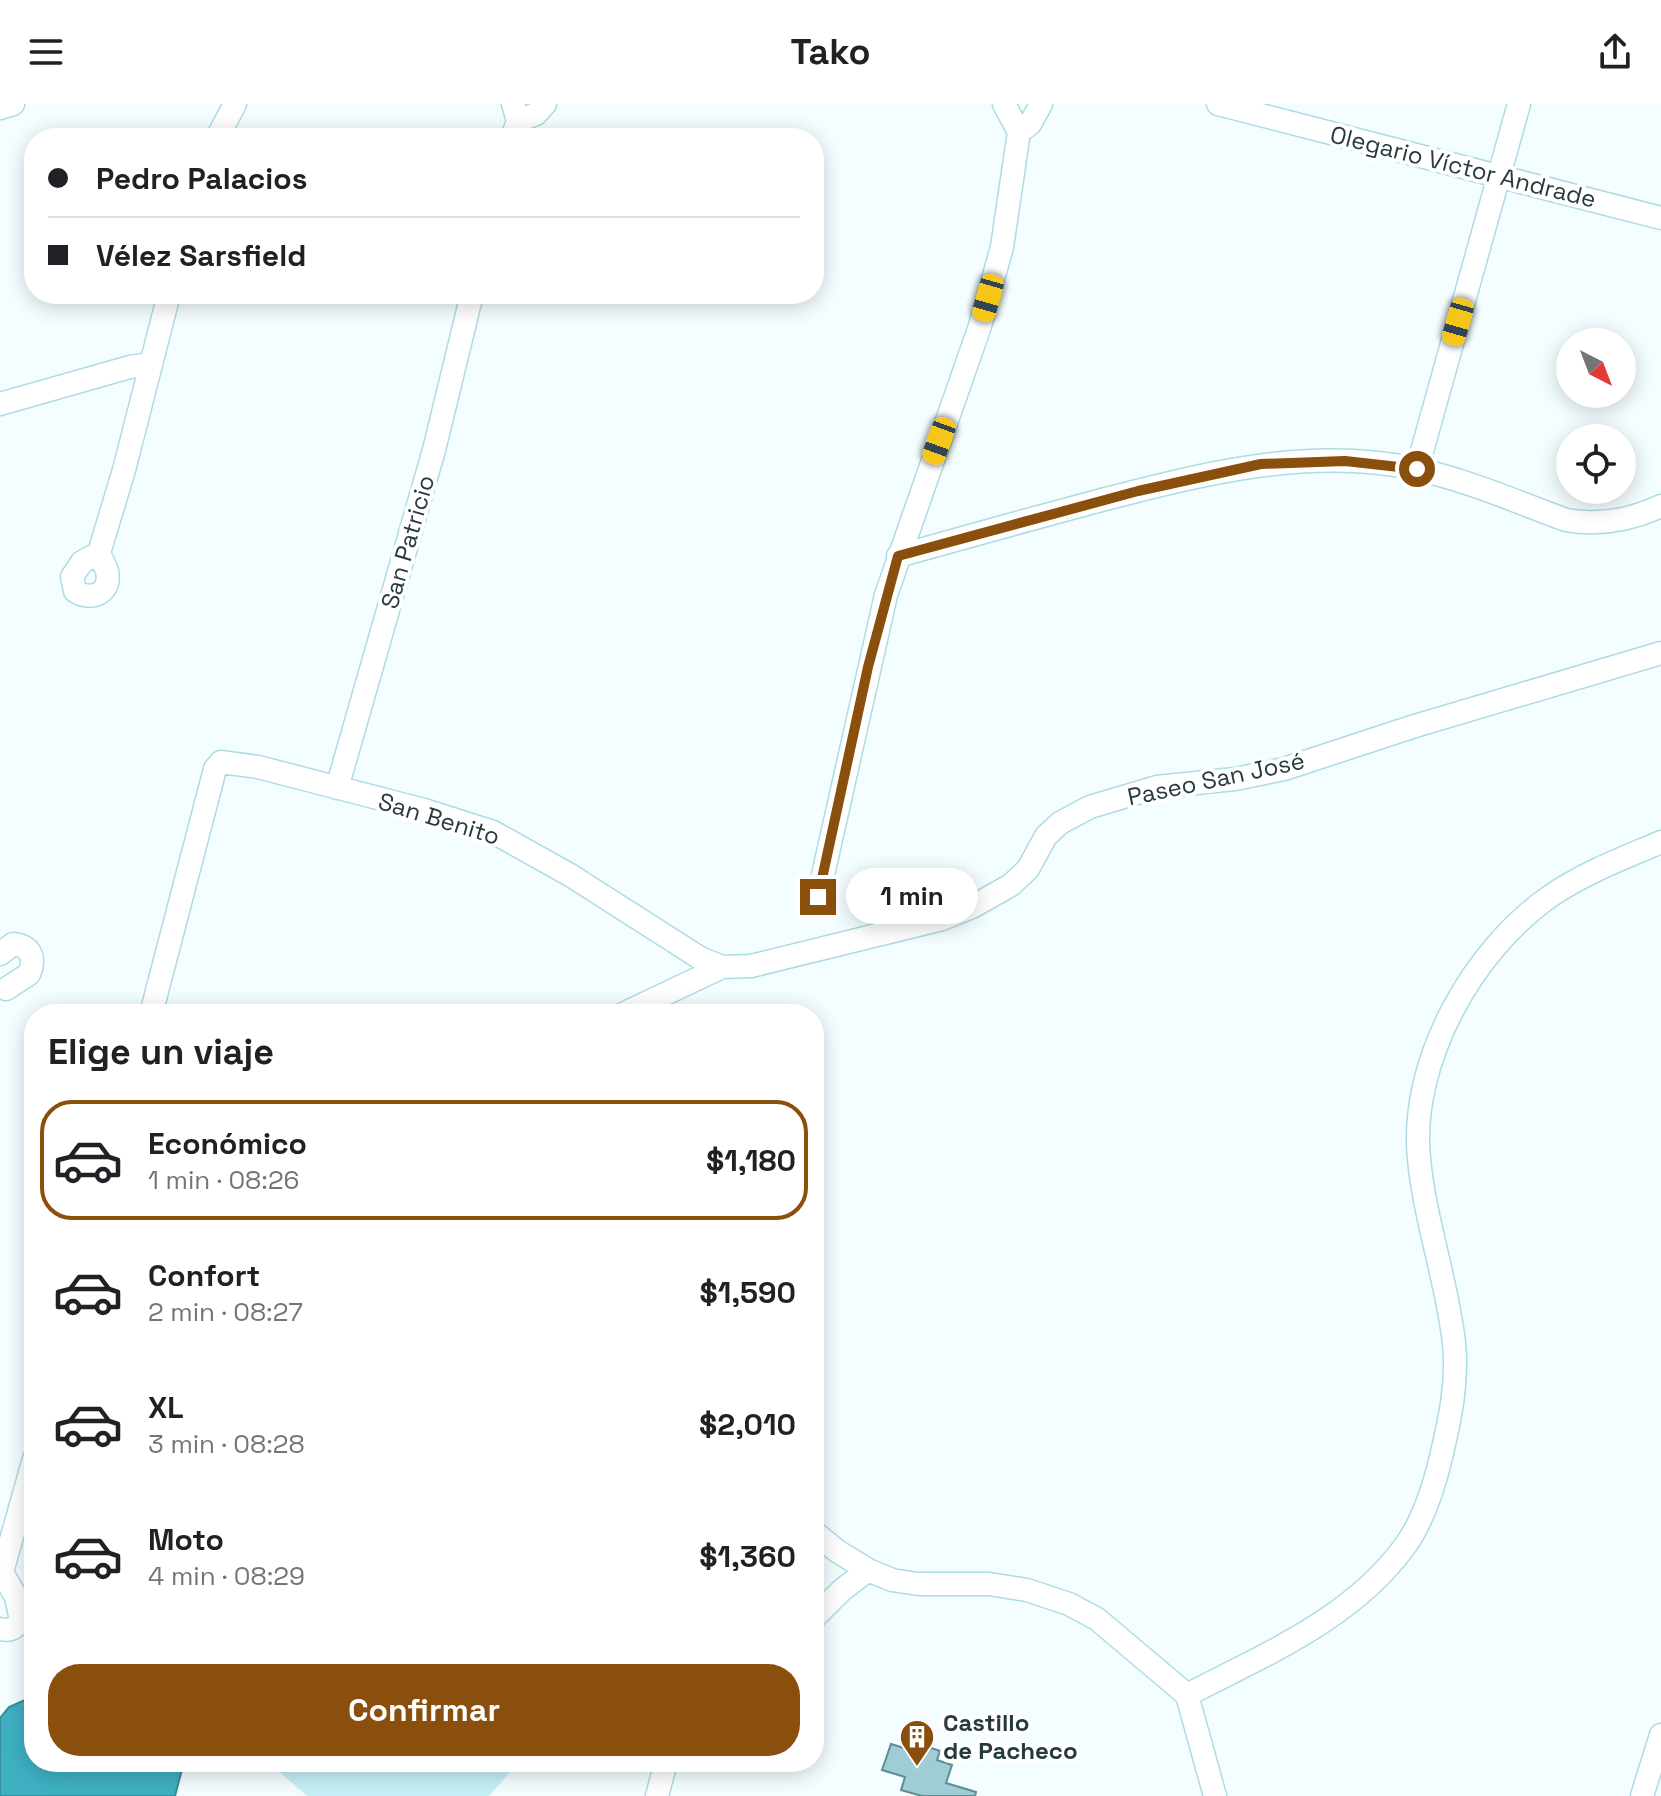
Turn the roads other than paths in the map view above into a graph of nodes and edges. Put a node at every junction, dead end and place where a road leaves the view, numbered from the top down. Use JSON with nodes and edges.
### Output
{"nodes":[{"id":1,"x":13,"y":104,"type":"edge"},
{"id":2,"x":235,"y":104,"type":"edge"},
{"id":3,"x":545,"y":104,"type":"edge"},
{"id":4,"x":1004,"y":104,"type":"edge"},
{"id":5,"x":1041,"y":104,"type":"edge"},
{"id":6,"x":1218,"y":104,"type":"edge"},
{"id":7,"x":1519,"y":104,"type":"edge"},
{"id":8,"x":0,"y":108,"type":"edge"},
{"id":9,"x":514,"y":121,"type":"edge"},
{"id":10,"x":221,"y":123,"type":"edge"},
{"id":11,"x":1019,"y":132,"type":"junction"},
{"id":12,"x":1499,"y":176,"type":"junction"},
{"id":13,"x":1661,"y":218,"type":"edge"},
{"id":14,"x":166,"y":304,"type":"edge"},
{"id":15,"x":470,"y":304,"type":"edge"},
{"id":16,"x":150,"y":364,"type":"junction"},
{"id":17,"x":0,"y":404,"type":"edge"},
{"id":18,"x":1417,"y":469,"type":"junction"},
{"id":19,"x":1661,"y":506,"type":"edge"},
{"id":20,"x":99,"y":553,"type":"dead end"},
{"id":21,"x":898,"y":556,"type":"junction"},
{"id":22,"x":1661,"y":653,"type":"edge"},
{"id":23,"x":337,"y":788,"type":"junction"},
{"id":24,"x":1661,"y":842,"type":"edge"},
{"id":25,"x":818,"y":897,"type":"dead end"},
{"id":26,"x":0,"y":954,"type":"edge"},
{"id":27,"x":722,"y":967,"type":"junction"},
{"id":28,"x":2,"y":992,"type":"edge"},
{"id":29,"x":154,"y":1004,"type":"edge"},
{"id":30,"x":644,"y":1004,"type":"edge"},
{"id":31,"x":24,"y":1496,"type":"edge"},
{"id":32,"x":824,"y":1540,"type":"edge"},
{"id":33,"x":868,"y":1570,"type":"junction"},
{"id":34,"x":2,"y":1576,"type":"edge"},
{"id":35,"x":824,"y":1608,"type":"edge"},
{"id":36,"x":0,"y":1629,"type":"edge"},
{"id":37,"x":1187,"y":1695,"type":"junction"},
{"id":38,"x":1661,"y":1735,"type":"edge"},
{"id":39,"x":663,"y":1772,"type":"edge"},
{"id":40,"x":657,"y":1796,"type":"edge"},
{"id":41,"x":1215,"y":1796,"type":"edge"},
{"id":42,"x":1642,"y":1796,"type":"edge"}],
"edges":[{"from":1,"to":8,"type":"street"},
{"from":2,"to":10,"type":"street"},
{"from":3,"to":9,"type":"street"},
{"from":4,"to":11,"type":"street"},
{"from":5,"to":11,"type":"street"},
{"from":6,"to":12,"type":"street","name":"Olegario Víctor Andrade"},
{"from":7,"to":12,"type":"street"},
{"from":11,"to":21,"type":"street"},
{"from":12,"to":13,"type":"street","name":"Olegario Víctor Andrade"},
{"from":12,"to":18,"type":"street"},
{"from":14,"to":16,"type":"street"},
{"from":15,"to":23,"type":"street","name":"San Patricio"},
{"from":16,"to":17,"type":"street"},
{"from":16,"to":20,"type":"street"},
{"from":18,"to":19,"type":"street"},
{"from":18,"to":21,"type":"street"},
{"from":21,"to":25,"type":"street"},
{"from":22,"to":27,"type":"street","name":"Paseo San José"},
{"from":23,"to":27,"type":"street","name":"San Benito"},
{"from":23,"to":29,"type":"street","name":"San Benito"},
{"from":24,"to":37,"type":"street"},
{"from":26,"to":28,"type":"street"},
{"from":27,"to":30,"type":"street","name":"Paseo San José"},
{"from":31,"to":34,"type":"street"},
{"from":32,"to":33,"type":"street"},
{"from":33,"to":35,"type":"street"},
{"from":33,"to":37,"type":"street"},
{"from":34,"to":36,"type":"street"},
{"from":37,"to":41,"type":"street"},
{"from":38,"to":42,"type":"street"},
{"from":39,"to":40,"type":"street"}]}
